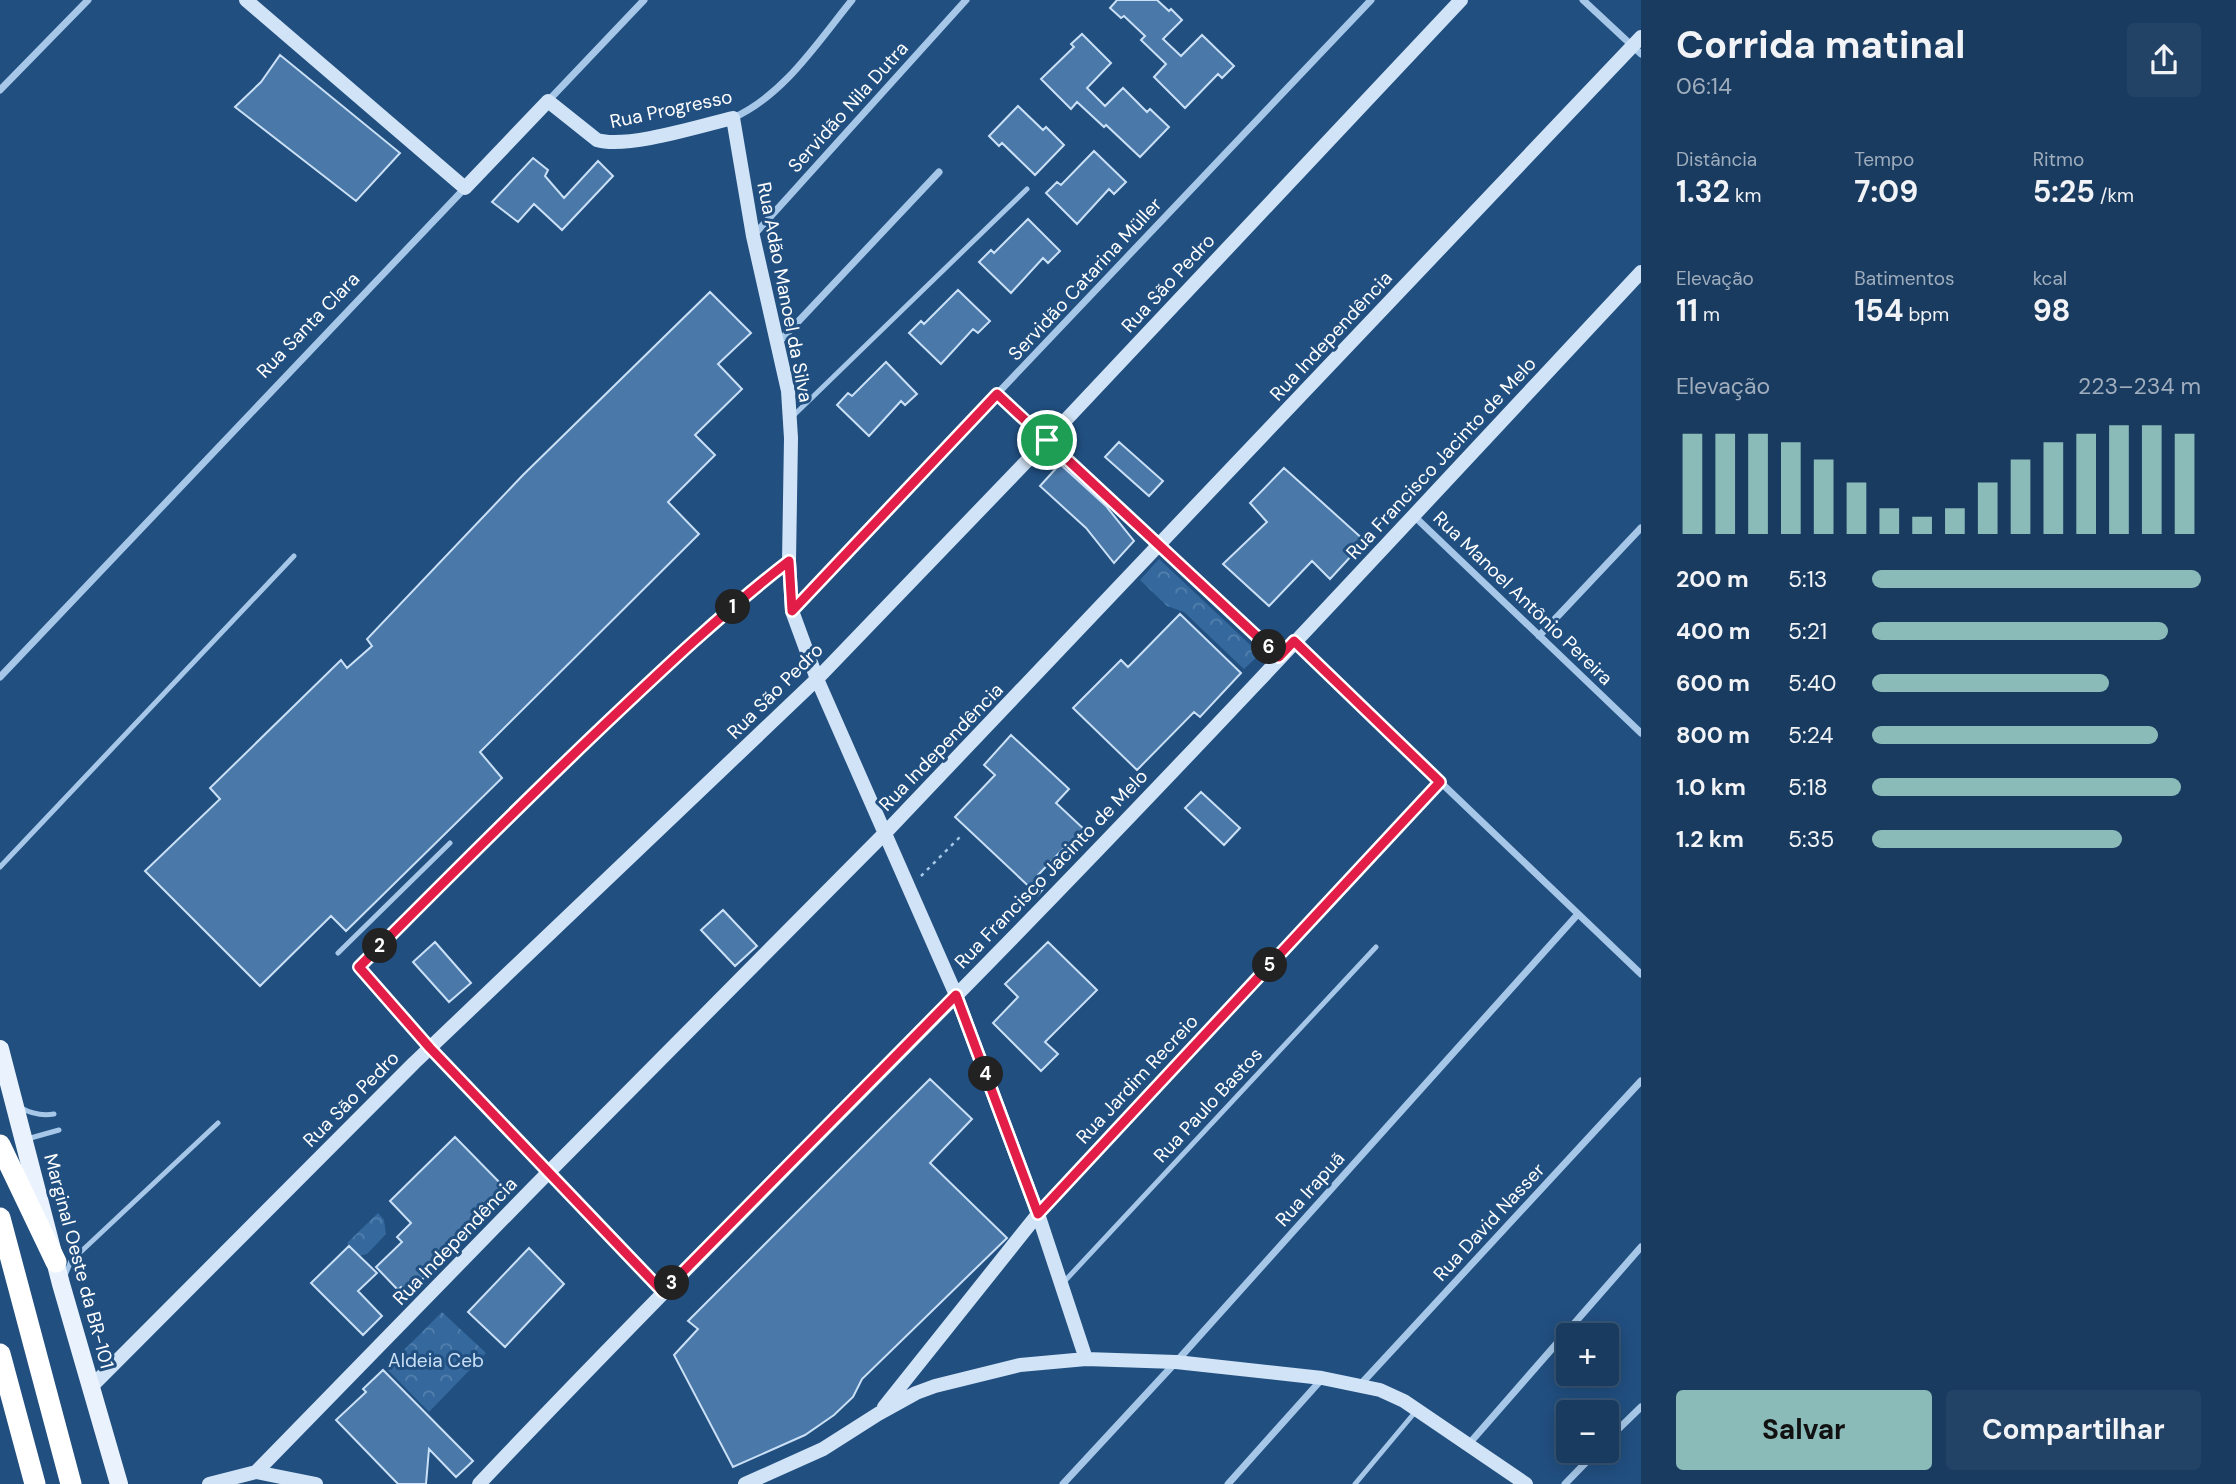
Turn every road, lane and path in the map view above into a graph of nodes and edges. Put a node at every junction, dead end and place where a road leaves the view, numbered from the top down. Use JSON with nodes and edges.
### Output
{"nodes":[{"id":1,"x":88,"y":0,"type":"edge"},
{"id":2,"x":246,"y":0,"type":"edge"},
{"id":3,"x":644,"y":0,"type":"edge"},
{"id":4,"x":852,"y":0,"type":"edge"},
{"id":5,"x":966,"y":0,"type":"edge"},
{"id":6,"x":1371,"y":0,"type":"edge"},
{"id":7,"x":1461,"y":0,"type":"edge"},
{"id":8,"x":1583,"y":0,"type":"edge"},
{"id":9,"x":1638,"y":46,"type":"edge"},
{"id":10,"x":0,"y":90,"type":"edge"},
{"id":11,"x":548,"y":101,"type":"junction"},
{"id":12,"x":733,"y":118,"type":"junction"},
{"id":13,"x":939,"y":172,"type":"dead end"},
{"id":14,"x":465,"y":188,"type":"junction"},
{"id":15,"x":1027,"y":189,"type":"dead end"},
{"id":16,"x":753,"y":236,"type":"junction"},
{"id":17,"x":1641,"y":272,"type":"edge"},
{"id":18,"x":778,"y":343,"type":"junction"},
{"id":19,"x":997,"y":394,"type":"junction"},
{"id":20,"x":789,"y":420,"type":"junction"},
{"id":21,"x":1047,"y":440,"type":"junction"},
{"id":22,"x":1413,"y":516,"type":"junction"},
{"id":23,"x":1641,"y":528,"type":"edge"},
{"id":24,"x":1159,"y":546,"type":"junction"},
{"id":25,"x":294,"y":556,"type":"dead end"},
{"id":26,"x":789,"y":561,"type":"junction"},
{"id":27,"x":792,"y":611,"type":"junction"},
{"id":28,"x":1539,"y":636,"type":"junction"},
{"id":29,"x":1294,"y":641,"type":"junction"},
{"id":30,"x":1279,"y":657,"type":"junction"},
{"id":31,"x":0,"y":677,"type":"edge"},
{"id":32,"x":817,"y":678,"type":"junction"},
{"id":33,"x":1641,"y":733,"type":"edge"},
{"id":34,"x":1440,"y":782,"type":"junction"},
{"id":35,"x":886,"y":832,"type":"junction"},
{"id":36,"x":961,"y":836,"type":"dead end"},
{"id":37,"x":450,"y":843,"type":"dead end"},
{"id":38,"x":0,"y":867,"type":"edge"},
{"id":39,"x":909,"y":887,"type":"junction"},
{"id":40,"x":1578,"y":914,"type":"junction"},
{"id":41,"x":1376,"y":947,"type":"dead end"},
{"id":42,"x":338,"y":953,"type":"dead end"},
{"id":43,"x":359,"y":967,"type":"joint"},
{"id":44,"x":1641,"y":974,"type":"edge"},
{"id":45,"x":956,"y":995,"type":"junction"},
{"id":46,"x":430,"y":1048,"type":"junction"},
{"id":47,"x":0,"y":1049,"type":"edge"},
{"id":48,"x":1641,"y":1081,"type":"edge"},
{"id":49,"x":15,"y":1105,"type":"junction"},
{"id":50,"x":54,"y":1114,"type":"dead end"},
{"id":51,"x":218,"y":1123,"type":"dead end"},
{"id":52,"x":59,"y":1130,"type":"dead end"},
{"id":53,"x":24,"y":1140,"type":"junction"},
{"id":54,"x":0,"y":1145,"type":"edge"},
{"id":55,"x":549,"y":1172,"type":"junction"},
{"id":56,"x":1038,"y":1214,"type":"junction"},
{"id":57,"x":0,"y":1218,"type":"edge"},
{"id":58,"x":1641,"y":1247,"type":"edge"},
{"id":59,"x":56,"y":1262,"type":"junction"},
{"id":60,"x":61,"y":1284,"type":"junction"},
{"id":61,"x":1062,"y":1284,"type":"junction"},
{"id":62,"x":663,"y":1292,"type":"junction"},
{"id":63,"x":0,"y":1354,"type":"edge"},
{"id":64,"x":1086,"y":1359,"type":"junction"},
{"id":65,"x":1176,"y":1362,"type":"junction"},
{"id":66,"x":1322,"y":1378,"type":"junction"},
{"id":67,"x":1360,"y":1385,"type":"junction"},
{"id":68,"x":92,"y":1386,"type":"junction"},
{"id":69,"x":1641,"y":1407,"type":"edge"},
{"id":70,"x":1417,"y":1410,"type":"junction"},
{"id":71,"x":878,"y":1414,"type":"junction"},
{"id":72,"x":1619,"y":1428,"type":"edge"},
{"id":73,"x":1468,"y":1446,"type":"junction"},
{"id":74,"x":1585,"y":1463,"type":"edge"},
{"id":75,"x":256,"y":1472,"type":"junction"},
{"id":76,"x":35,"y":1484,"type":"edge"},
{"id":77,"x":71,"y":1484,"type":"edge"},
{"id":78,"x":119,"y":1484,"type":"edge"},
{"id":79,"x":209,"y":1484,"type":"edge"},
{"id":80,"x":316,"y":1484,"type":"edge"},
{"id":81,"x":479,"y":1484,"type":"edge"},
{"id":82,"x":745,"y":1484,"type":"edge"},
{"id":83,"x":1063,"y":1484,"type":"edge"},
{"id":84,"x":1228,"y":1484,"type":"edge"},
{"id":85,"x":1355,"y":1484,"type":"edge"},
{"id":86,"x":1526,"y":1484,"type":"edge"},
{"id":87,"x":1565,"y":1484,"type":"edge"}],
"edges":[{"from":1,"to":10,"type":"street"},
{"from":2,"to":14,"type":"street"},
{"from":3,"to":11,"type":"street","name":"Rua Santa Clara"},
{"from":4,"to":12,"type":"street","name":"Rua Progresso"},
{"from":5,"to":16,"type":"street","name":"Servidão Nila Dutra"},
{"from":6,"to":19,"type":"street","name":"Servidão Catarina Müller"},
{"from":7,"to":21,"type":"street","name":"Rua São Pedro"},
{"from":8,"to":9,"type":"street"},
{"from":9,"to":24,"type":"street","name":"Rua Independência"},
{"from":11,"to":12,"type":"street","name":"Rua Progresso"},
{"from":11,"to":14,"type":"street","name":"Rua Santa Clara"},
{"from":12,"to":16,"type":"street","name":"Rua Adão Manoel da Silva"},
{"from":13,"to":18,"type":"street"},
{"from":14,"to":31,"type":"street","name":"Rua Santa Clara"},
{"from":15,"to":20,"type":"lane"},
{"from":16,"to":18,"type":"street","name":"Rua Adão Manoel da Silva"},
{"from":17,"to":22,"type":"street","name":"Rua Francisco Jacinto de Melo"},
{"from":18,"to":20,"type":"street","name":"Rua Adão Manoel da Silva"},
{"from":19,"to":21,"type":"street"},
{"from":19,"to":27,"type":"street","name":"Servidão Catarina Müller"},
{"from":20,"to":26,"type":"street","name":"Rua Adão Manoel da Silva"},
{"from":21,"to":24,"type":"street"},
{"from":21,"to":32,"type":"street","name":"Rua São Pedro"},
{"from":22,"to":28,"type":"street","name":"Rua Manoel Antônio Pereira"},
{"from":22,"to":29,"type":"street","name":"Rua Francisco Jacinto de Melo"},
{"from":23,"to":28,"type":"street"},
{"from":24,"to":30,"type":"street"},
{"from":24,"to":35,"type":"street","name":"Rua Independência"},
{"from":25,"to":38,"type":"lane"},
{"from":26,"to":27,"type":"street","name":"Rua Adão Manoel da Silva"},
{"from":26,"to":43,"type":"lane"},
{"from":27,"to":32,"type":"street","name":"Rua Adão Manoel da Silva"},
{"from":28,"to":33,"type":"street","name":"Rua Manoel Antônio Pereira"},
{"from":29,"to":30,"type":"street","name":"Rua Francisco Jacinto de Melo"},
{"from":29,"to":34,"type":"street"},
{"from":30,"to":45,"type":"street","name":"Rua Francisco Jacinto de Melo"},
{"from":32,"to":35,"type":"street","name":"Rua Adão Manoel da Silva"},
{"from":32,"to":46,"type":"street","name":"Rua São Pedro"},
{"from":34,"to":40,"type":"street"},
{"from":34,"to":56,"type":"street","name":"Rua Jardim Recreio"},
{"from":35,"to":39,"type":"street","name":"Rua Adão Manoel da Silva"},
{"from":35,"to":55,"type":"street","name":"Rua Independência"},
{"from":36,"to":39,"type":"path"},
{"from":37,"to":42,"type":"lane"},
{"from":39,"to":45,"type":"street","name":"Rua Adão Manoel da Silva"},
{"from":40,"to":44,"type":"street"},
{"from":40,"to":65,"type":"street","name":"Rua Irapuã"},
{"from":41,"to":61,"type":"lane","name":"Rua Paulo Bastos"},
{"from":43,"to":46,"type":"street"},
{"from":45,"to":56,"type":"street","name":"Rua Adão Manoel da Silva"},
{"from":45,"to":62,"type":"street","name":"Rua Francisco Jacinto de Melo"},
{"from":46,"to":55,"type":"street"},
{"from":46,"to":68,"type":"street","name":"Rua São Pedro"},
{"from":47,"to":49,"type":"main road","name":"Marginal Oeste da BR-101"},
{"from":48,"to":67,"type":"street","name":"Rua David Nasser"},
{"from":49,"to":50,"type":"lane"},
{"from":49,"to":53,"type":"main road","name":"Marginal Oeste da BR-101"},
{"from":51,"to":60,"type":"lane"},
{"from":52,"to":53,"type":"lane"},
{"from":53,"to":59,"type":"main road","name":"Marginal Oeste da BR-101"},
{"from":54,"to":59,"type":"highway"},
{"from":55,"to":62,"type":"street"},
{"from":55,"to":75,"type":"street","name":"Rua Independência"},
{"from":56,"to":61,"type":"street","name":"Rua Adão Manoel da Silva"},
{"from":56,"to":71,"type":"street","name":"Rua Jardim Recreio"},
{"from":57,"to":77,"type":"highway"},
{"from":58,"to":73,"type":"street"},
{"from":59,"to":60,"type":"main road","name":"Marginal Oeste da BR-101"},
{"from":60,"to":68,"type":"main road","name":"Marginal Oeste da BR-101"},
{"from":61,"to":64,"type":"street","name":"Rua Adão Manoel da Silva"},
{"from":62,"to":81,"type":"street","name":"Rua Francisco Jacinto de Melo"},
{"from":63,"to":76,"type":"highway"},
{"from":64,"to":65,"type":"street"},
{"from":64,"to":71,"type":"street"},
{"from":65,"to":66,"type":"street"},
{"from":65,"to":83,"type":"street","name":"Rua Irapuã"},
{"from":66,"to":67,"type":"street"},
{"from":66,"to":84,"type":"street"},
{"from":67,"to":70,"type":"street"},
{"from":68,"to":78,"type":"main road","name":"Marginal Oeste da BR-101"},
{"from":69,"to":72,"type":"street"},
{"from":70,"to":73,"type":"street"},
{"from":70,"to":85,"type":"lane"},
{"from":71,"to":82,"type":"street"},
{"from":73,"to":86,"type":"street"},
{"from":74,"to":87,"type":"street"},
{"from":75,"to":79,"type":"street"},
{"from":75,"to":80,"type":"street"}]}
